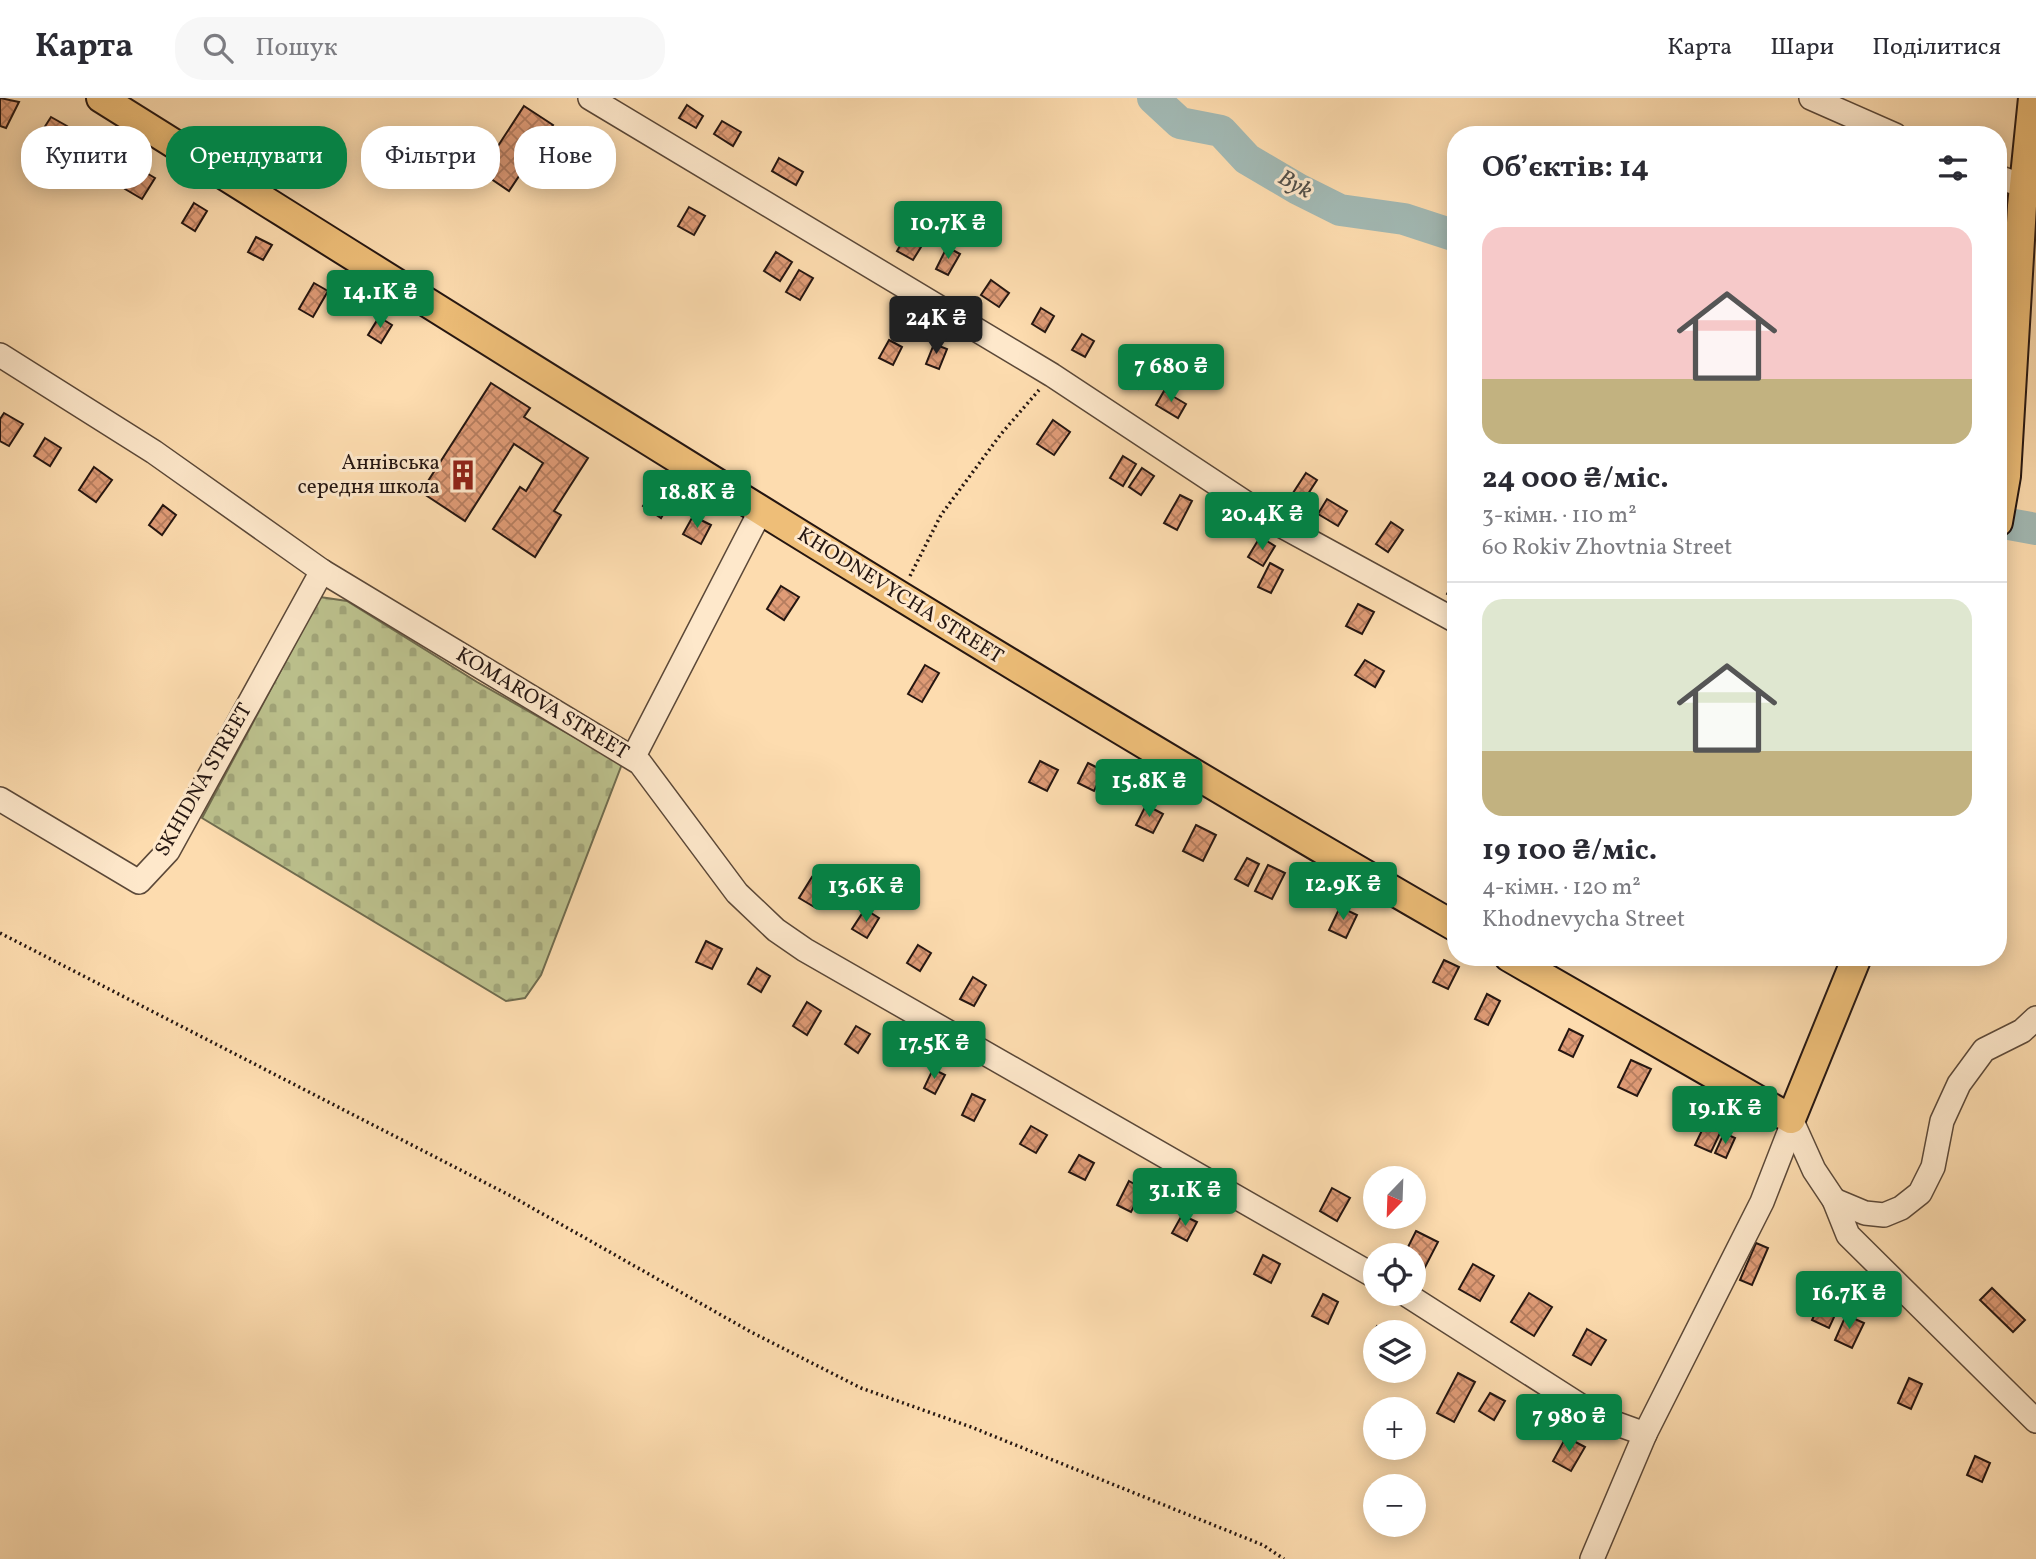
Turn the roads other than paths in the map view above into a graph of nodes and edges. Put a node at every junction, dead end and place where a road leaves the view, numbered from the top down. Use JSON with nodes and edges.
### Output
{"nodes":[{"id":1,"x":101,"y":98,"type":"edge"},
{"id":2,"x":590,"y":98,"type":"edge"},
{"id":3,"x":1811,"y":98,"type":"edge"},
{"id":4,"x":2033,"y":98,"type":"edge"},
{"id":5,"x":1875,"y":126,"type":"edge"},
{"id":6,"x":2020,"y":195,"type":"edge"},
{"id":7,"x":0,"y":355,"type":"edge"},
{"id":8,"x":2007,"y":456,"type":"edge"},
{"id":9,"x":761,"y":510,"type":"junction"},
{"id":10,"x":322,"y":571,"type":"junction"},
{"id":11,"x":1447,"y":616,"type":"edge"},
{"id":12,"x":633,"y":758,"type":"junction"},
{"id":13,"x":0,"y":799,"type":"edge"},
{"id":14,"x":1447,"y":922,"type":"edge"},
{"id":15,"x":1524,"y":966,"type":"edge"},
{"id":16,"x":1853,"y":966,"type":"edge"},
{"id":17,"x":2036,"y":1018,"type":"edge"},
{"id":18,"x":1791,"y":1122,"type":"junction"},
{"id":19,"x":1834,"y":1200,"type":"junction"},
{"id":20,"x":1363,"y":1270,"type":"edge"},
{"id":21,"x":1424,"y":1306,"type":"edge"},
{"id":22,"x":2036,"y":1421,"type":"edge"},
{"id":23,"x":1645,"y":1434,"type":"junction"},
{"id":24,"x":1592,"y":1559,"type":"edge"}],
"edges":[{"from":1,"to":9,"type":"main road","name":"KHODNEVYCHA STREET"},
{"from":2,"to":11,"type":"street"},
{"from":3,"to":5,"type":"street"},
{"from":4,"to":6,"type":"main road"},
{"from":6,"to":8,"type":"main road"},
{"from":7,"to":10,"type":"street","name":"KOMAROVA STREET"},
{"from":9,"to":12,"type":"street"},
{"from":9,"to":14,"type":"main road","name":"KHODNEVYCHA STREET"},
{"from":10,"to":12,"type":"street","name":"KOMAROVA STREET"},
{"from":10,"to":13,"type":"street","name":"SKHIDNA STREET"},
{"from":12,"to":20,"type":"street","name":"KOMAROVA STREET"},
{"from":15,"to":18,"type":"main road"},
{"from":16,"to":18,"type":"main road"},
{"from":17,"to":19,"type":"street"},
{"from":18,"to":19,"type":"street"},
{"from":18,"to":23,"type":"street"},
{"from":19,"to":22,"type":"street"},
{"from":21,"to":23,"type":"street"},
{"from":23,"to":24,"type":"street"}]}
